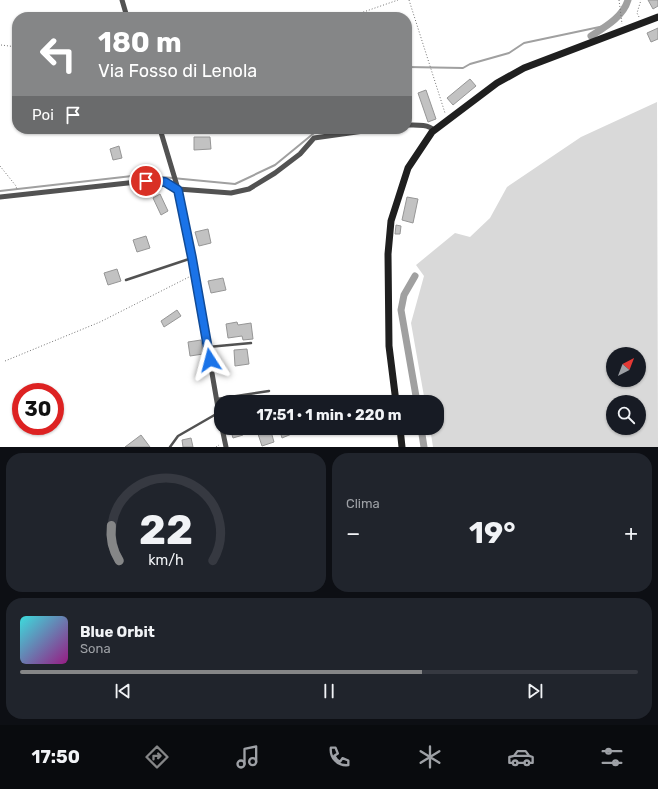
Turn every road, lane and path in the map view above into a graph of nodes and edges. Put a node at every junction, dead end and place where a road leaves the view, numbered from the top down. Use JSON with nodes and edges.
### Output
{"nodes":[{"id":1,"x":122,"y":0,"type":"edge"},
{"id":2,"x":398,"y":0,"type":"edge"},
{"id":3,"x":409,"y":0,"type":"edge"},
{"id":4,"x":619,"y":0,"type":"edge"},
{"id":5,"x":641,"y":0,"type":"edge"},
{"id":6,"x":126,"y":12,"type":"edge"},
{"id":7,"x":364,"y":12,"type":"edge"},
{"id":8,"x":658,"y":17,"type":"edge"},
{"id":9,"x":622,"y":22,"type":"dead end"},
{"id":10,"x":642,"y":23,"type":"junction"},
{"id":11,"x":1,"y":45,"type":"edge"},
{"id":12,"x":12,"y":46,"type":"edge"},
{"id":13,"x":447,"y":119,"type":"junction"},
{"id":14,"x":412,"y":125,"type":"edge"},
{"id":15,"x":434,"y":130,"type":"junction"},
{"id":16,"x":162,"y":134,"type":"edge"},
{"id":17,"x":342,"y":134,"type":"edge"},
{"id":18,"x":0,"y":166,"type":"edge"},
{"id":19,"x":178,"y":190,"type":"junction"},
{"id":20,"x":17,"y":191,"type":"dead end"},
{"id":21,"x":0,"y":197,"type":"edge"},
{"id":22,"x":192,"y":258,"type":"junction"},
{"id":23,"x":196,"y":275,"type":"junction"},
{"id":24,"x":126,"y":280,"type":"dead end"},
{"id":25,"x":251,"y":343,"type":"dead end"},
{"id":26,"x":208,"y":347,"type":"junction"},
{"id":27,"x":5,"y":360,"type":"dead end"},
{"id":28,"x":269,"y":391,"type":"dead end"},
{"id":29,"x":215,"y":395,"type":"edge"},
{"id":30,"x":242,"y":395,"type":"edge"},
{"id":31,"x":395,"y":395,"type":"edge"},
{"id":32,"x":214,"y":415,"type":"edge"},
{"id":33,"x":223,"y":435,"type":"edge"},
{"id":34,"x":401,"y":435,"type":"edge"},
{"id":35,"x":170,"y":447,"type":"edge"},
{"id":36,"x":226,"y":447,"type":"edge"},
{"id":37,"x":402,"y":447,"type":"edge"}],
"edges":[{"from":1,"to":6,"type":"street"},
{"from":2,"to":7,"type":"path"},
{"from":3,"to":13,"type":"path"},
{"from":4,"to":9,"type":"path"},
{"from":5,"to":10,"type":"path"},
{"from":8,"to":10,"type":"main road"},
{"from":10,"to":13,"type":"main road"},
{"from":11,"to":12,"type":"path"},
{"from":13,"to":15,"type":"main road"},
{"from":14,"to":15,"type":"street"},
{"from":15,"to":31,"type":"main road"},
{"from":16,"to":19,"type":"street"},
{"from":17,"to":19,"type":"street"},
{"from":18,"to":20,"type":"path"},
{"from":19,"to":21,"type":"street"},
{"from":19,"to":22,"type":"street"},
{"from":22,"to":23,"type":"street"},
{"from":22,"to":24,"type":"lane"},
{"from":23,"to":26,"type":"street"},
{"from":23,"to":27,"type":"path"},
{"from":25,"to":26,"type":"lane"},
{"from":26,"to":29,"type":"street"},
{"from":28,"to":30,"type":"lane"},
{"from":32,"to":35,"type":"lane"},
{"from":33,"to":36,"type":"street"},
{"from":34,"to":37,"type":"main road"}]}
